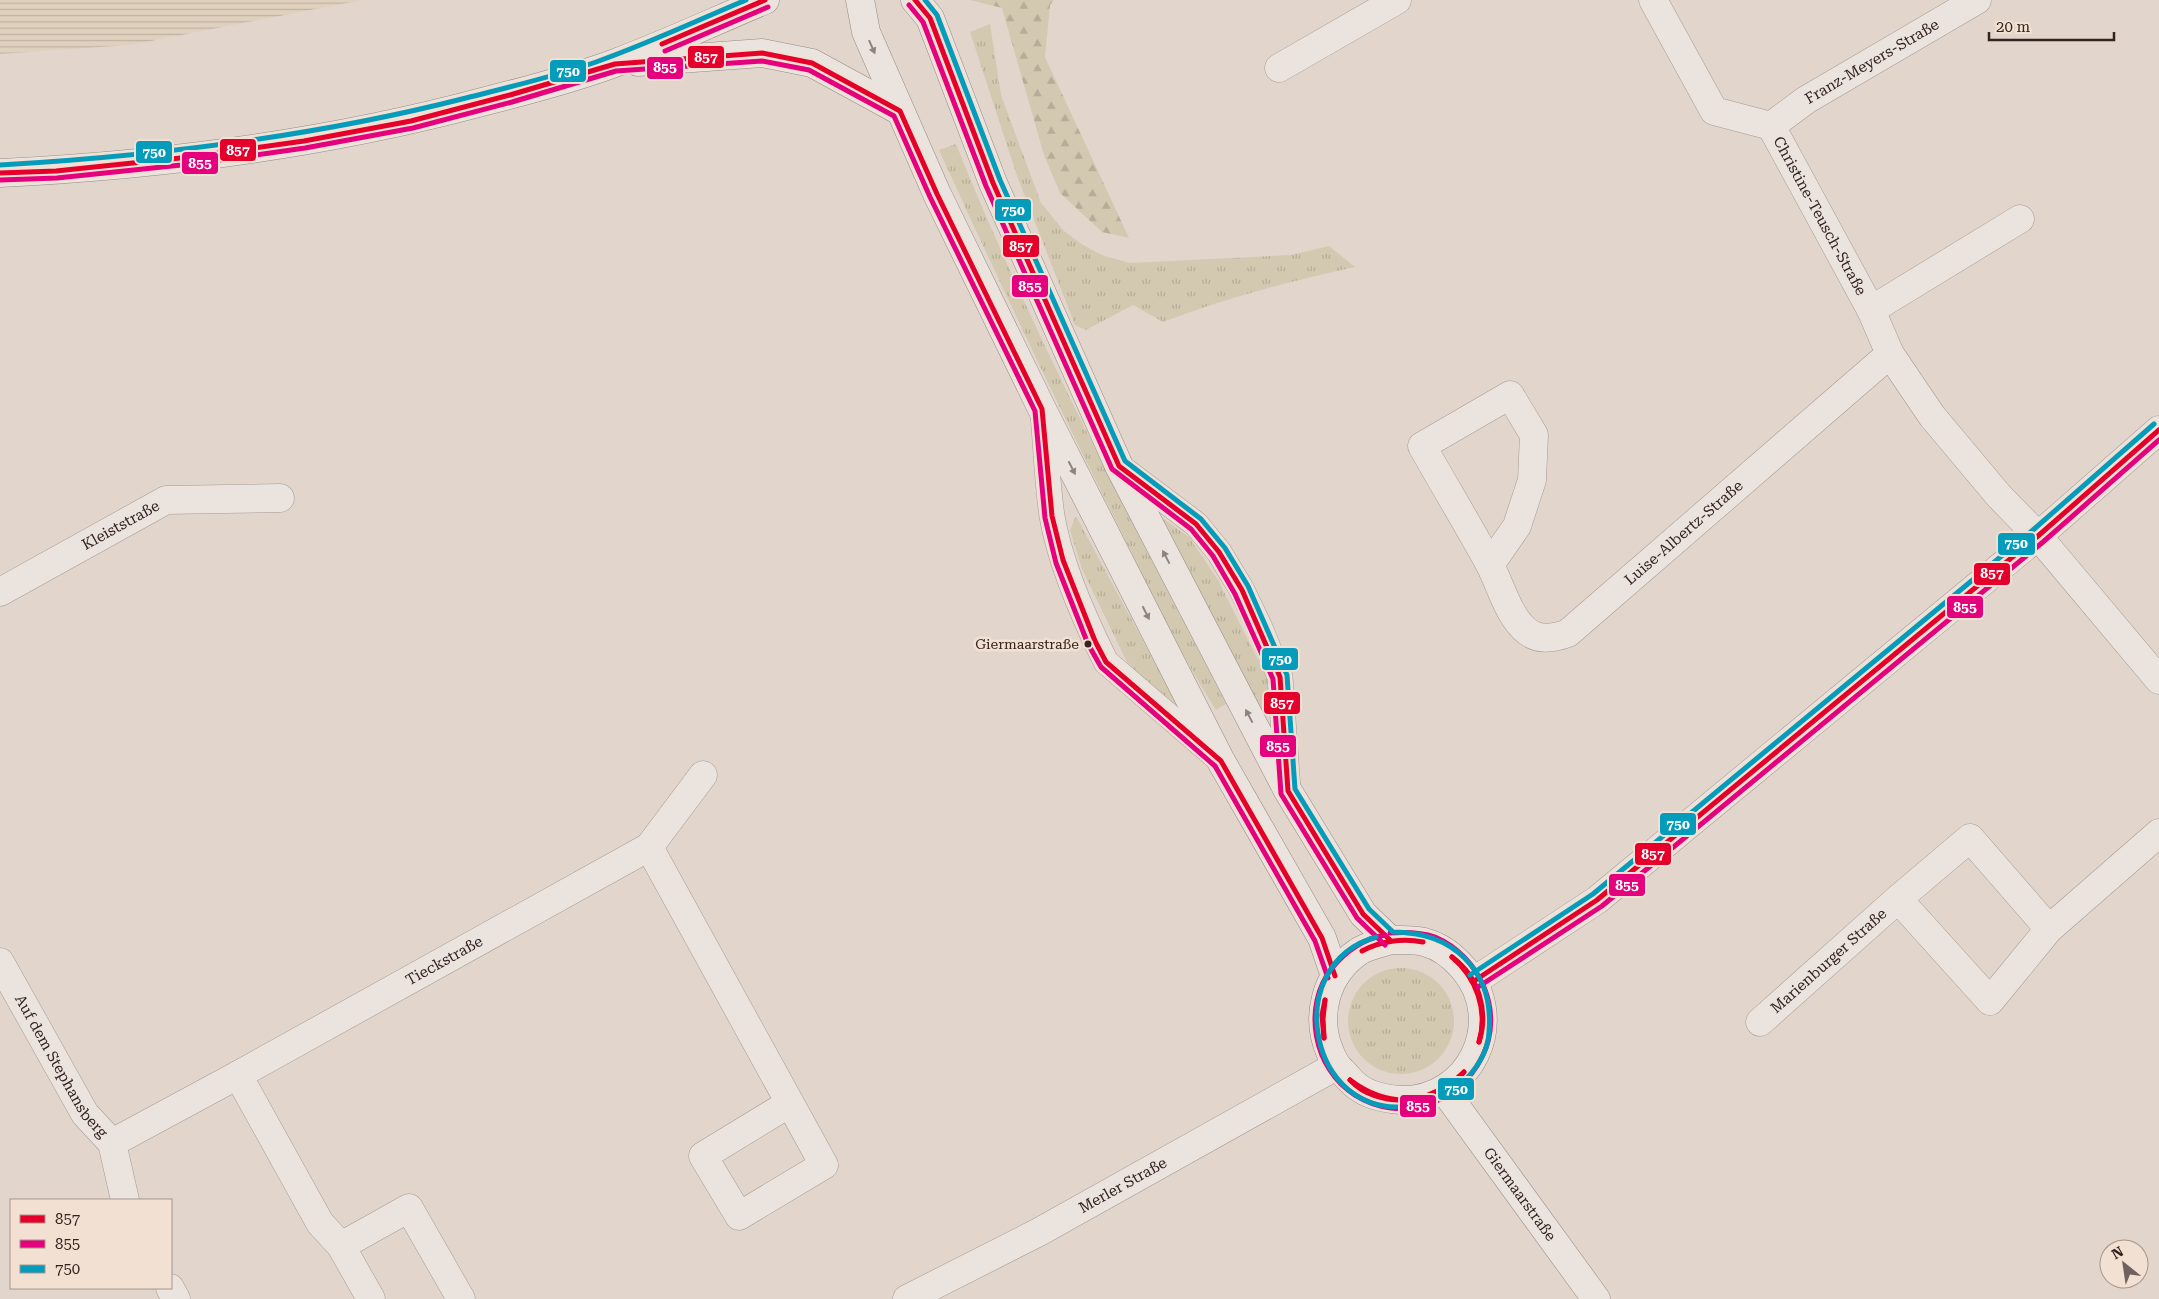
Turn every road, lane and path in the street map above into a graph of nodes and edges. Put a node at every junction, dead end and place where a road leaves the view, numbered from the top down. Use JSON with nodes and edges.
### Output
{"nodes":[{"id":1,"x":765,"y":0,"type":"edge"},
{"id":2,"x":860,"y":0,"type":"edge"},
{"id":3,"x":1398,"y":0,"type":"edge"},
{"id":4,"x":1653,"y":0,"type":"edge"},
{"id":5,"x":1977,"y":0,"type":"edge"},
{"id":6,"x":927,"y":6,"type":"edge"},
{"id":7,"x":615,"y":64,"type":"junction"},
{"id":8,"x":1279,"y":68,"type":"dead end"},
{"id":9,"x":900,"y":111,"type":"junction"},
{"id":10,"x":1771,"y":126,"type":"junction"},
{"id":11,"x":0,"y":174,"type":"edge"},
{"id":12,"x":2020,"y":219,"type":"dead end"},
{"id":13,"x":1871,"y":310,"type":"junction"},
{"id":14,"x":1890,"y":354,"type":"junction"},
{"id":15,"x":1042,"y":409,"type":"junction"},
{"id":16,"x":2159,"y":430,"type":"edge"},
{"id":17,"x":1119,"y":466,"type":"junction"},
{"id":18,"x":280,"y":498,"type":"dead end"},
{"id":19,"x":2038,"y":536,"type":"junction"},
{"id":20,"x":1490,"y":565,"type":"junction"},
{"id":21,"x":0,"y":592,"type":"edge"},
{"id":22,"x":2159,"y":680,"type":"edge"},
{"id":23,"x":1221,"y":761,"type":"junction"},
{"id":24,"x":703,"y":775,"type":"dead end"},
{"id":25,"x":1288,"y":791,"type":"junction"},
{"id":26,"x":2159,"y":833,"type":"edge"},
{"id":27,"x":649,"y":847,"type":"junction"},
{"id":28,"x":1898,"y":900,"type":"junction"},
{"id":29,"x":2049,"y":929,"type":"junction"},
{"id":30,"x":1390,"y":940,"type":"junction"},
{"id":31,"x":0,"y":962,"type":"edge"},
{"id":32,"x":1335,"y":976,"type":"junction"},
{"id":33,"x":1474,"y":981,"type":"junction"},
{"id":34,"x":1760,"y":1022,"type":"dead end"},
{"id":35,"x":1336,"y":1066,"type":"junction"},
{"id":36,"x":238,"y":1075,"type":"junction"},
{"id":37,"x":1444,"y":1090,"type":"junction"},
{"id":38,"x":790,"y":1103,"type":"dead end"},
{"id":39,"x":112,"y":1143,"type":"junction"},
{"id":40,"x":125,"y":1199,"type":"edge"},
{"id":41,"x":341,"y":1246,"type":"junction"},
{"id":42,"x":372,"y":1299,"type":"edge"},
{"id":43,"x":461,"y":1299,"type":"edge"},
{"id":44,"x":907,"y":1299,"type":"edge"},
{"id":45,"x":1596,"y":1299,"type":"edge"}],
"edges":[{"from":1,"to":7,"type":"street"},
{"from":2,"to":9,"type":"street","one_way":true},
{"from":3,"to":8,"type":"street"},
{"from":4,"to":10,"type":"street","name":"Christine-Teusch-Straße"},
{"from":5,"to":10,"type":"street","name":"Franz-Meyers-Straße"},
{"from":6,"to":17,"type":"street"},
{"from":7,"to":9,"type":"street"},
{"from":7,"to":11,"type":"street"},
{"from":9,"to":15,"type":"street"},
{"from":10,"to":13,"type":"street","name":"Christine-Teusch-Straße"},
{"from":12,"to":13,"type":"street","name":"Christine-Teusch-Straße"},
{"from":13,"to":14,"type":"street","name":"Christine-Teusch-Straße"},
{"from":14,"to":19,"type":"street","name":"Christine-Teusch-Straße"},
{"from":14,"to":20,"type":"street","name":"Luise-Albertz-Straße"},
{"from":15,"to":23,"type":"street","one_way":true},
{"from":15,"to":23,"type":"lane"},
{"from":16,"to":19,"type":"street"},
{"from":25,"to":17,"type":"street","one_way":true},
{"from":17,"to":25,"type":"lane"},
{"from":18,"to":21,"type":"street","name":"Kleiststraße"},
{"from":19,"to":22,"type":"street"},
{"from":19,"to":33,"type":"street"},
{"from":20,"to":20,"type":"street","name":"Luise-Albertz-Straße"},
{"from":23,"to":32,"type":"street"},
{"from":24,"to":27,"type":"street","name":"Tieckstraße"},
{"from":25,"to":30,"type":"street"},
{"from":26,"to":29,"type":"street","name":"Marienburger Straße"},
{"from":27,"to":36,"type":"street","name":"Tieckstraße"},
{"from":27,"to":38,"type":"street"},
{"from":28,"to":29,"type":"street","name":"Marienburger Straße"},
{"from":28,"to":29,"type":"street","name":"Marienburger Straße"},
{"from":28,"to":34,"type":"street","name":"Marienburger Straße"},
{"from":30,"to":32,"type":"street"},
{"from":30,"to":33,"type":"street"},
{"from":31,"to":39,"type":"street","name":"Auf dem Stephansberg"},
{"from":32,"to":35,"type":"street"},
{"from":33,"to":37,"type":"street"},
{"from":35,"to":37,"type":"street"},
{"from":35,"to":44,"type":"street","name":"Merler Straße"},
{"from":36,"to":39,"type":"street","name":"Tieckstraße"},
{"from":36,"to":41,"type":"street"},
{"from":37,"to":45,"type":"street","name":"Giermaarstraße"},
{"from":39,"to":40,"type":"street","name":"Auf dem Stephansberg"},
{"from":41,"to":42,"type":"street"},
{"from":41,"to":43,"type":"street"}]}
